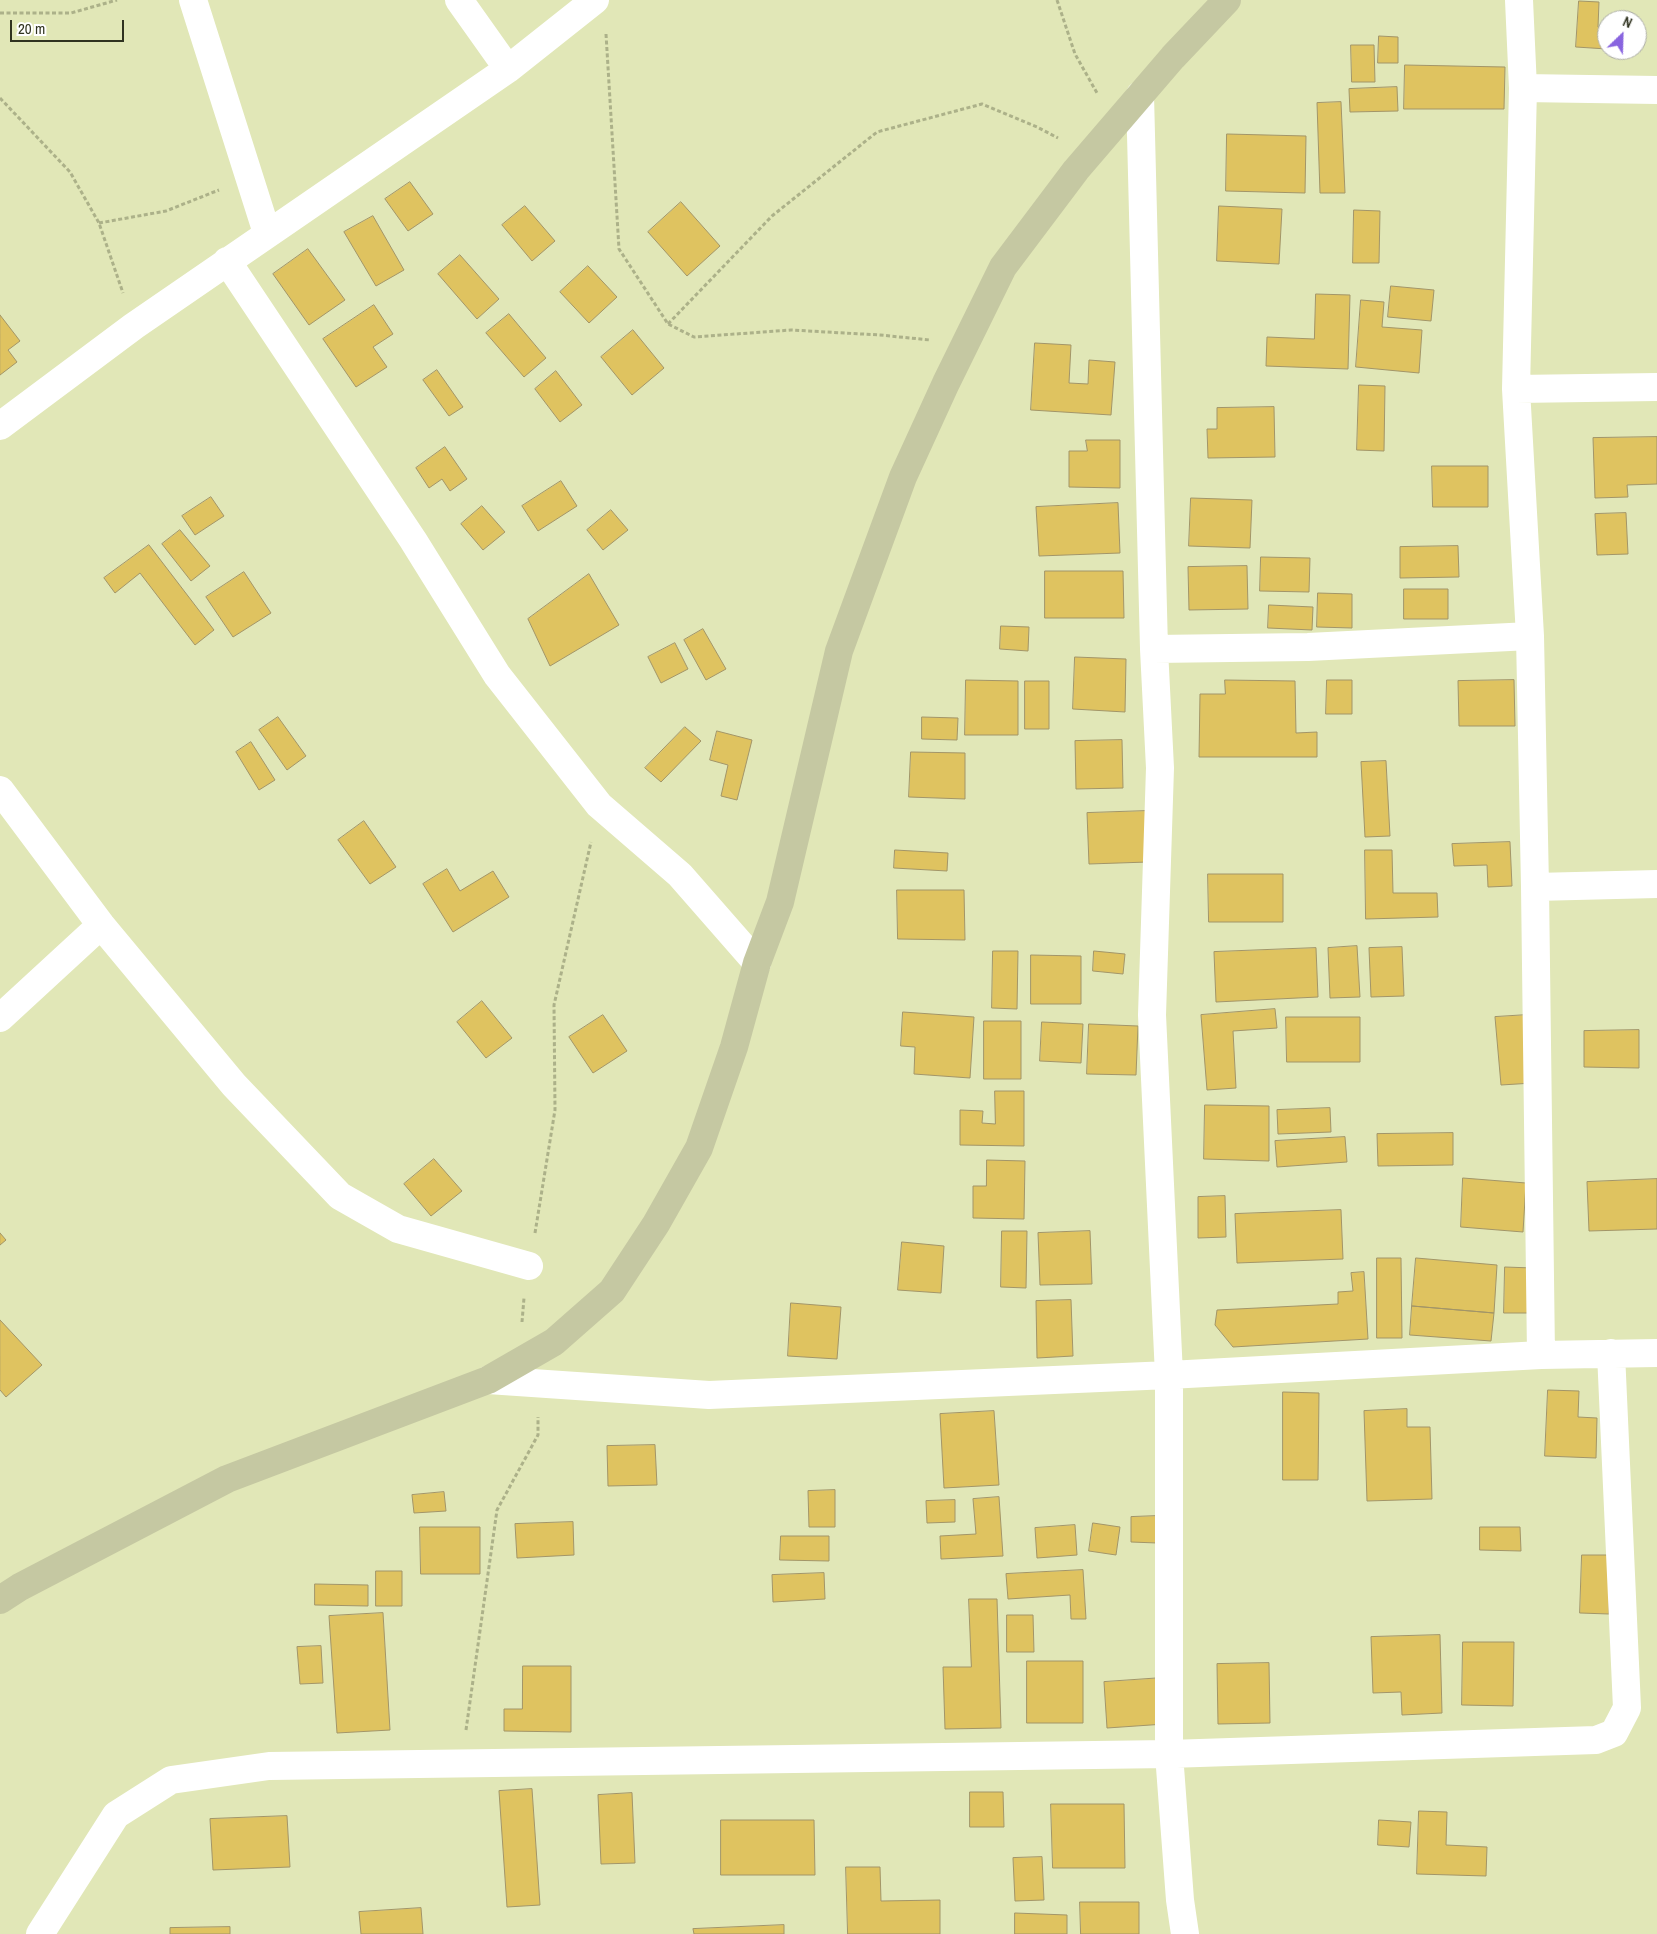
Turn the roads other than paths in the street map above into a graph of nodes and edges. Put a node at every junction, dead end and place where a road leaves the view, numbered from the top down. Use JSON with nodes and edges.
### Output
{"nodes":[{"id":1,"x":193,"y":0,"type":"edge"},
{"id":2,"x":459,"y":0,"type":"edge"},
{"id":3,"x":595,"y":0,"type":"edge"},
{"id":4,"x":1227,"y":0,"type":"edge"},
{"id":5,"x":1519,"y":0,"type":"edge"},
{"id":6,"x":508,"y":69,"type":"junction"},
{"id":7,"x":1523,"y":88,"type":"junction"},
{"id":8,"x":1657,"y":90,"type":"edge"},
{"id":9,"x":1140,"y":95,"type":"junction"},
{"id":10,"x":267,"y":233,"type":"junction"},
{"id":11,"x":227,"y":261,"type":"junction"},
{"id":12,"x":1657,"y":386,"type":"edge"},
{"id":13,"x":1516,"y":389,"type":"junction"},
{"id":14,"x":0,"y":426,"type":"edge"},
{"id":15,"x":1530,"y":636,"type":"junction"},
{"id":16,"x":1154,"y":649,"type":"junction"},
{"id":17,"x":0,"y":790,"type":"edge"},
{"id":18,"x":1657,"y":884,"type":"edge"},
{"id":19,"x":1535,"y":887,"type":"junction"},
{"id":20,"x":101,"y":925,"type":"junction"},
{"id":21,"x":757,"y":963,"type":"junction"},
{"id":22,"x":0,"y":1018,"type":"edge"},
{"id":23,"x":529,"y":1266,"type":"road end"},
{"id":24,"x":1612,"y":1353,"type":"junction"},
{"id":25,"x":1657,"y":1353,"type":"edge"},
{"id":26,"x":1541,"y":1355,"type":"junction"},
{"id":27,"x":1169,"y":1374,"type":"junction"},
{"id":28,"x":488,"y":1380,"type":"junction"},
{"id":29,"x":0,"y":1600,"type":"edge"},
{"id":30,"x":1169,"y":1754,"type":"junction"},
{"id":31,"x":40,"y":1934,"type":"edge"},
{"id":32,"x":1185,"y":1934,"type":"edge"}],
"edges":[{"from":1,"to":10,"type":"street"},
{"from":2,"to":6,"type":"street"},
{"from":3,"to":6,"type":"street"},
{"from":4,"to":9,"type":"main road"},
{"from":5,"to":7,"type":"street"},
{"from":6,"to":10,"type":"street"},
{"from":7,"to":8,"type":"street"},
{"from":7,"to":13,"type":"street"},
{"from":9,"to":16,"type":"street"},
{"from":9,"to":21,"type":"main road"},
{"from":10,"to":11,"type":"street"},
{"from":11,"to":14,"type":"street"},
{"from":11,"to":21,"type":"street"},
{"from":12,"to":13,"type":"street"},
{"from":13,"to":15,"type":"street"},
{"from":15,"to":16,"type":"street"},
{"from":15,"to":19,"type":"street"},
{"from":16,"to":27,"type":"street"},
{"from":17,"to":20,"type":"street"},
{"from":18,"to":19,"type":"street"},
{"from":19,"to":26,"type":"street"},
{"from":20,"to":22,"type":"street"},
{"from":20,"to":23,"type":"street"},
{"from":21,"to":28,"type":"main road"},
{"from":24,"to":25,"type":"street"},
{"from":24,"to":26,"type":"street"},
{"from":24,"to":30,"type":"street"},
{"from":26,"to":27,"type":"street"},
{"from":27,"to":28,"type":"street"},
{"from":27,"to":30,"type":"street"},
{"from":28,"to":29,"type":"main road"},
{"from":30,"to":31,"type":"street"},
{"from":30,"to":32,"type":"street"}]}
